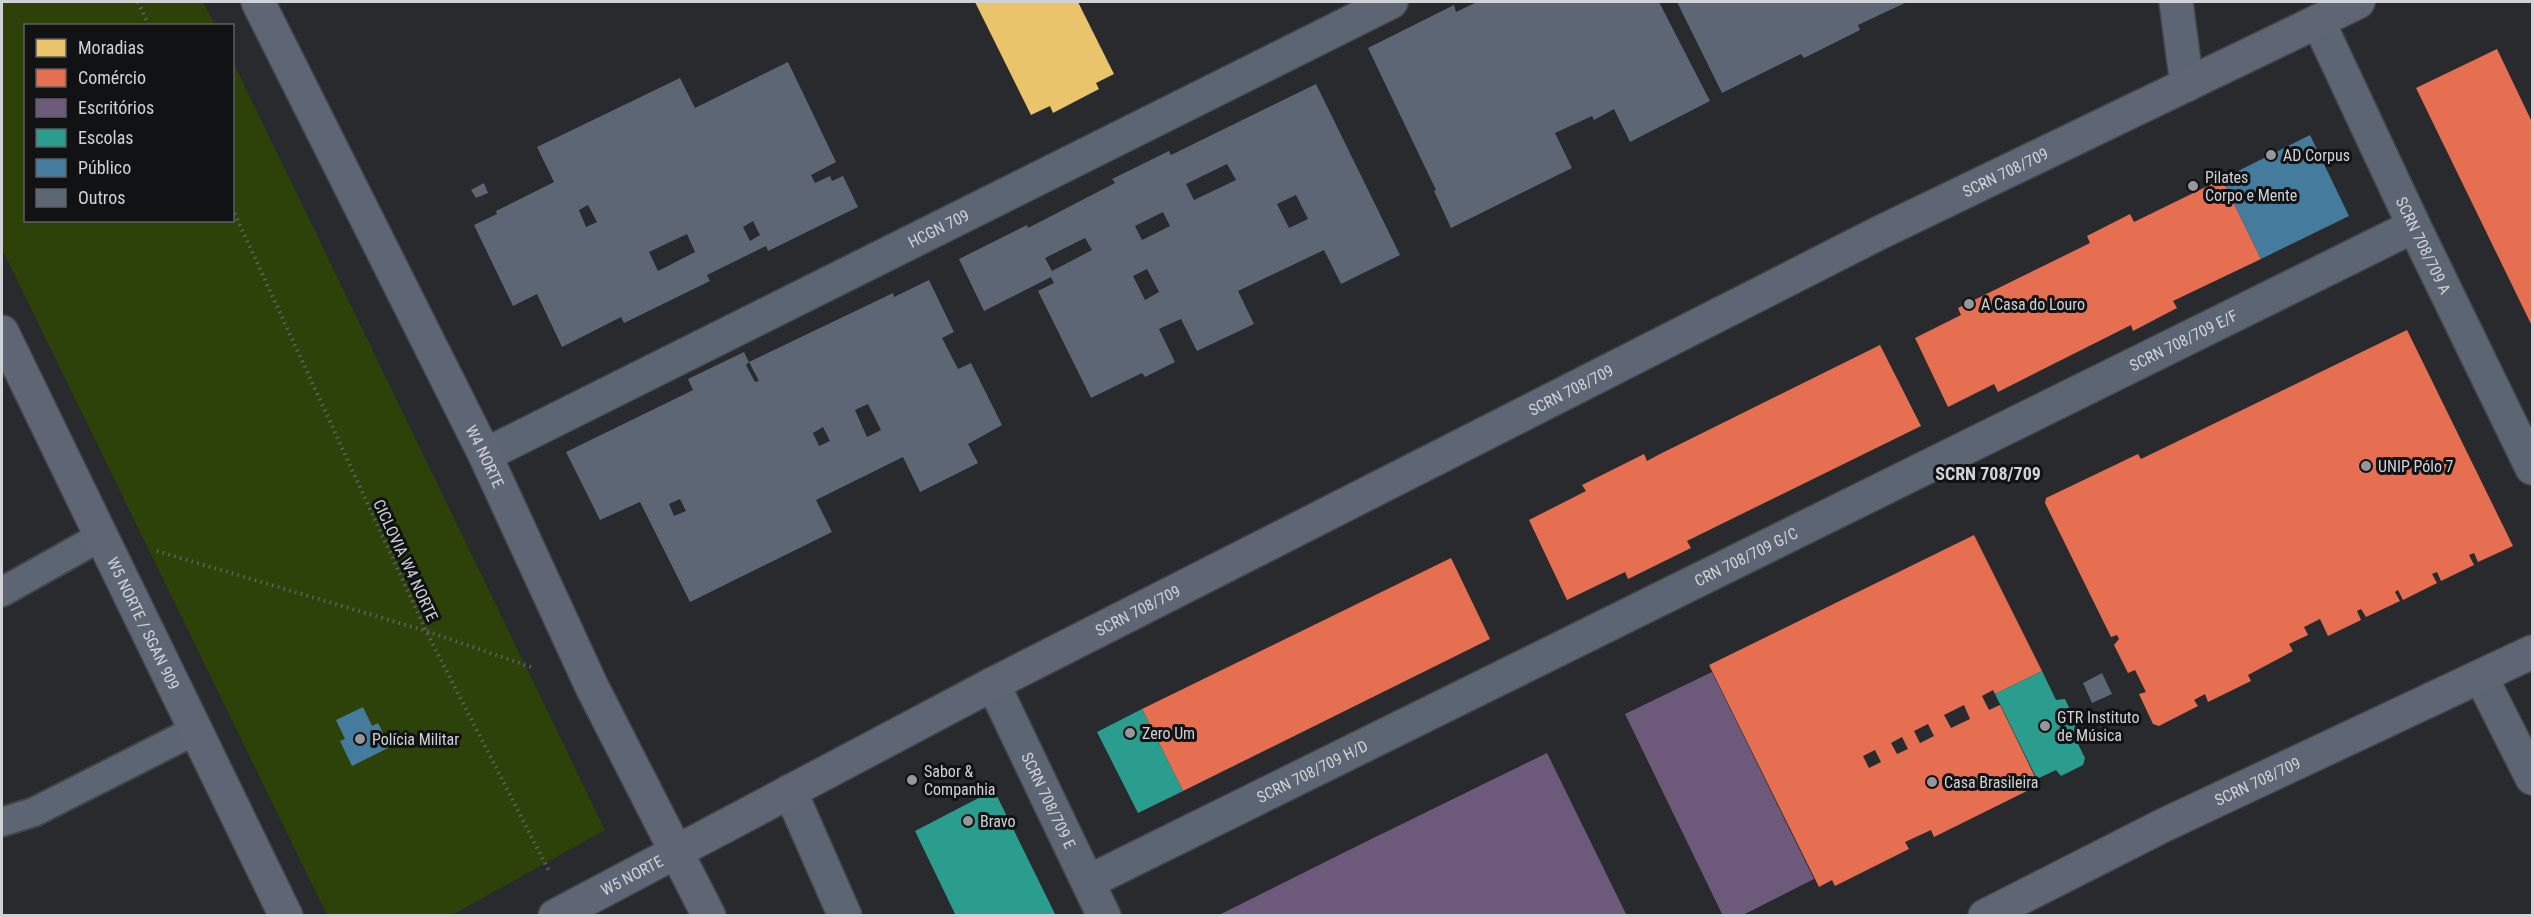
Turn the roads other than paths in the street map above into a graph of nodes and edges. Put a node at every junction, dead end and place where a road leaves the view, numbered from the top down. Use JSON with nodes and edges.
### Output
{"nodes":[{"id":1,"x":258,"y":2,"type":"edge"},
{"id":2,"x":1391,"y":2,"type":"edge"},
{"id":3,"x":2176,"y":2,"type":"edge"},
{"id":4,"x":2358,"y":2,"type":"edge"},
{"id":5,"x":2318,"y":21,"type":"junction"},
{"id":6,"x":2187,"y":85,"type":"junction"},
{"id":7,"x":2414,"y":226,"type":"junction"},
{"id":8,"x":2,"y":332,"type":"edge"},
{"id":9,"x":1953,"y":453,"type":"joint"},
{"id":10,"x":485,"y":455,"type":"junction"},
{"id":11,"x":2532,"y":468,"type":"edge"},
{"id":12,"x":100,"y":537,"type":"junction"},
{"id":13,"x":4,"y":583,"type":"edge"},
{"id":14,"x":2532,"y":651,"type":"edge"},
{"id":15,"x":1537,"y":659,"type":"joint"},
{"id":16,"x":2481,"y":677,"type":"junction"},
{"id":17,"x":993,"y":684,"type":"junction"},
{"id":18,"x":196,"y":730,"type":"junction"},
{"id":19,"x":2532,"y":778,"type":"edge"},
{"id":20,"x":790,"y":791,"type":"junction"},
{"id":21,"x":2,"y":822,"type":"edge"},
{"id":22,"x":678,"y":852,"type":"junction"},
{"id":23,"x":1088,"y":882,"type":"junction"},
{"id":24,"x":562,"y":912,"type":"edge"},
{"id":25,"x":286,"y":915,"type":"edge"},
{"id":26,"x":709,"y":915,"type":"edge"},
{"id":27,"x":845,"y":915,"type":"edge"},
{"id":28,"x":1104,"y":915,"type":"edge"},
{"id":29,"x":1985,"y":915,"type":"edge"}],
"edges":[{"from":1,"to":10,"type":"main road","name":"W4 NORTE"},
{"from":2,"to":10,"type":"street","name":"HCGN 709"},
{"from":3,"to":6,"type":"street"},
{"from":4,"to":5,"type":"main road","name":"SCRN 708/709"},
{"from":5,"to":6,"type":"main road","name":"SCRN 708/709"},
{"from":5,"to":7,"type":"street","name":"SCRN 708/709 A"},
{"from":6,"to":17,"type":"main road","name":"SCRN 708/709"},
{"from":7,"to":9,"type":"street","name":"SCRN 708/709 E/F"},
{"from":7,"to":11,"type":"street","name":"SCRN 708/709 A"},
{"from":8,"to":12,"type":"main road","name":"W5 NORTE / SGAN 909"},
{"from":9,"to":15,"type":"street","name":"CRN 708/709 G/C"},
{"from":10,"to":22,"type":"main road","name":"W4 NORTE"},
{"from":12,"to":13,"type":"lane"},
{"from":12,"to":18,"type":"main road","name":"W5 NORTE / SGAN 909"},
{"from":14,"to":16,"type":"main road","name":"SCRN 708/709"},
{"from":15,"to":23,"type":"street","name":"SCRN 708/709 H/D"},
{"from":16,"to":19,"type":"street"},
{"from":16,"to":29,"type":"main road","name":"SCRN 708/709"},
{"from":17,"to":20,"type":"main road","name":"SCRN 708/709"},
{"from":17,"to":23,"type":"street","name":"SCRN 708/709 E"},
{"from":18,"to":21,"type":"lane"},
{"from":18,"to":25,"type":"main road","name":"W5 NORTE / SGAN 909"},
{"from":20,"to":22,"type":"main road","name":"SCRN 708/709"},
{"from":20,"to":27,"type":"street"},
{"from":22,"to":24,"type":"main road","name":"W5 NORTE"},
{"from":22,"to":26,"type":"main road","name":"W4 NORTE"},
{"from":23,"to":28,"type":"street","name":"SCRN 708/709 E"}]}
